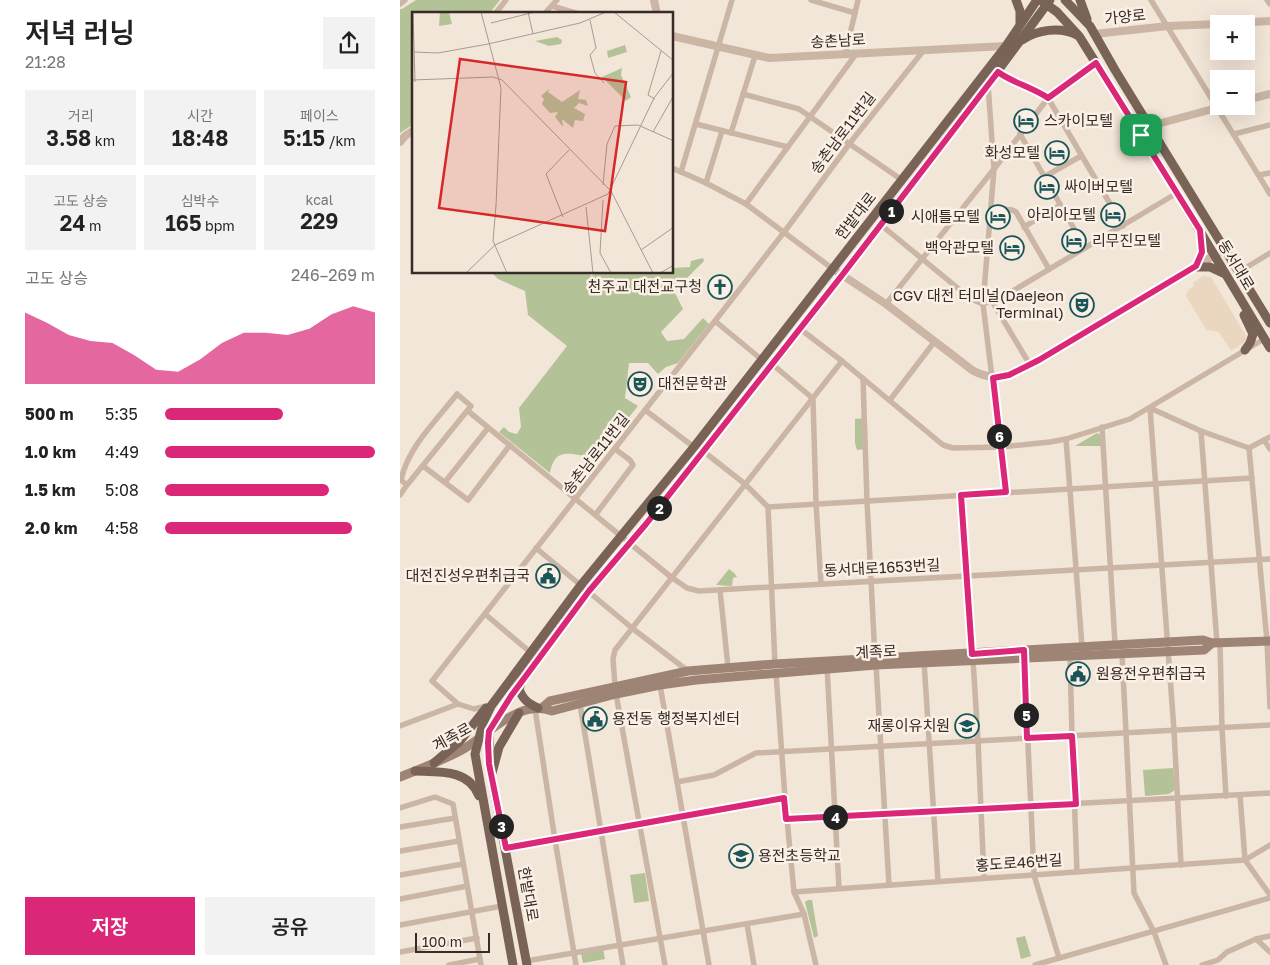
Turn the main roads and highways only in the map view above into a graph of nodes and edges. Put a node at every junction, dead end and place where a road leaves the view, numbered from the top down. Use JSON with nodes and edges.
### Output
{"nodes":[{"id":1,"x":1016,"y":0,"type":"edge"},
{"id":2,"x":1037,"y":0,"type":"edge"},
{"id":3,"x":1065,"y":0,"type":"edge"},
{"id":4,"x":1080,"y":0,"type":"edge"},
{"id":5,"x":1046,"y":1,"type":"edge"},
{"id":6,"x":1020,"y":25,"type":"junction"},
{"id":7,"x":1092,"y":30,"type":"junction"},
{"id":8,"x":1079,"y":36,"type":"junction"},
{"id":9,"x":1018,"y":44,"type":"junction"},
{"id":10,"x":1200,"y":230,"type":"junction"},
{"id":11,"x":1226,"y":276,"type":"junction"},
{"id":12,"x":1242,"y":303,"type":"junction"},
{"id":13,"x":1270,"y":323,"type":"edge"},
{"id":14,"x":1270,"y":348,"type":"edge"},
{"id":15,"x":1245,"y":350,"type":"road end"},
{"id":16,"x":1269,"y":641,"type":"edge"},
{"id":17,"x":1216,"y":643,"type":"junction"},
{"id":18,"x":1024,"y":654,"type":"junction"},
{"id":19,"x":776,"y":668,"type":"junction"},
{"id":20,"x":523,"y":678,"type":"junction"},
{"id":21,"x":503,"y":690,"type":"junction"},
{"id":22,"x":616,"y":690,"type":"junction"},
{"id":23,"x":539,"y":708,"type":"junction"},
{"id":24,"x":519,"y":713,"type":"junction"},
{"id":25,"x":489,"y":731,"type":"junction"},
{"id":26,"x":478,"y":739,"type":"junction"},
{"id":27,"x":434,"y":762,"type":"junction"},
{"id":28,"x":415,"y":771,"type":"junction"},
{"id":29,"x":400,"y":776,"type":"edge"},
{"id":30,"x":491,"y":776,"type":"junction"},
{"id":31,"x":486,"y":821,"type":"junction"},
{"id":32,"x":527,"y":963,"type":"edge"},
{"id":33,"x":513,"y":965,"type":"edge"}],
"edges":[{"from":1,"to":6,"type":"main road"},
{"from":2,"to":6,"type":"main road","name":"한밭대로"},
{"from":3,"to":7,"type":"main road","name":"동서대로"},
{"from":4,"to":7,"type":"main road"},
{"from":5,"to":8,"type":"main road","name":"동서대로"},
{"from":5,"to":9,"type":"main road","name":"한밭대로"},
{"from":6,"to":21,"type":"main road","name":"한밭대로"},
{"from":7,"to":13,"type":"main road","name":"동서대로"},
{"from":8,"to":9,"type":"main road"},
{"from":8,"to":10,"type":"main road","name":"동서대로"},
{"from":9,"to":20,"type":"main road","name":"한밭대로"},
{"from":10,"to":11,"type":"main road","name":"동서대로"},
{"from":10,"to":11,"type":"main road"},
{"from":11,"to":12,"type":"main road","name":"동서대로"},
{"from":12,"to":14,"type":"main road","name":"동서대로"},
{"from":12,"to":15,"type":"main road"},
{"from":16,"to":17,"type":"main road","name":"계족로"},
{"from":17,"to":18,"type":"main road","name":"계족로"},
{"from":17,"to":18,"type":"main road","name":"계족로"},
{"from":18,"to":19,"type":"main road","name":"계족로"},
{"from":19,"to":22,"type":"main road","name":"계족로"},
{"from":19,"to":22,"type":"main road","name":"계족로"},
{"from":20,"to":23,"type":"main road"},
{"from":20,"to":25,"type":"main road","name":"한밭대로"},
{"from":21,"to":26,"type":"main road","name":"한밭대로"},
{"from":21,"to":27,"type":"main road"},
{"from":22,"to":23,"type":"main road","name":"계족로"},
{"from":22,"to":23,"type":"main road","name":"계족로"},
{"from":23,"to":24,"type":"main road","name":"계족로"},
{"from":24,"to":25,"type":"main road","name":"계족로"},
{"from":24,"to":30,"type":"main road"},
{"from":25,"to":26,"type":"main road","name":"계족로"},
{"from":25,"to":30,"type":"main road","name":"한밭대로"},
{"from":26,"to":27,"type":"main road","name":"계족로"},
{"from":26,"to":31,"type":"main road","name":"한밭대로"},
{"from":27,"to":28,"type":"main road","name":"계족로"},
{"from":28,"to":29,"type":"main road","name":"계족로"},
{"from":28,"to":31,"type":"main road"},
{"from":30,"to":32,"type":"main road","name":"한밭대로"},
{"from":31,"to":33,"type":"main road","name":"한밭대로"}]}
